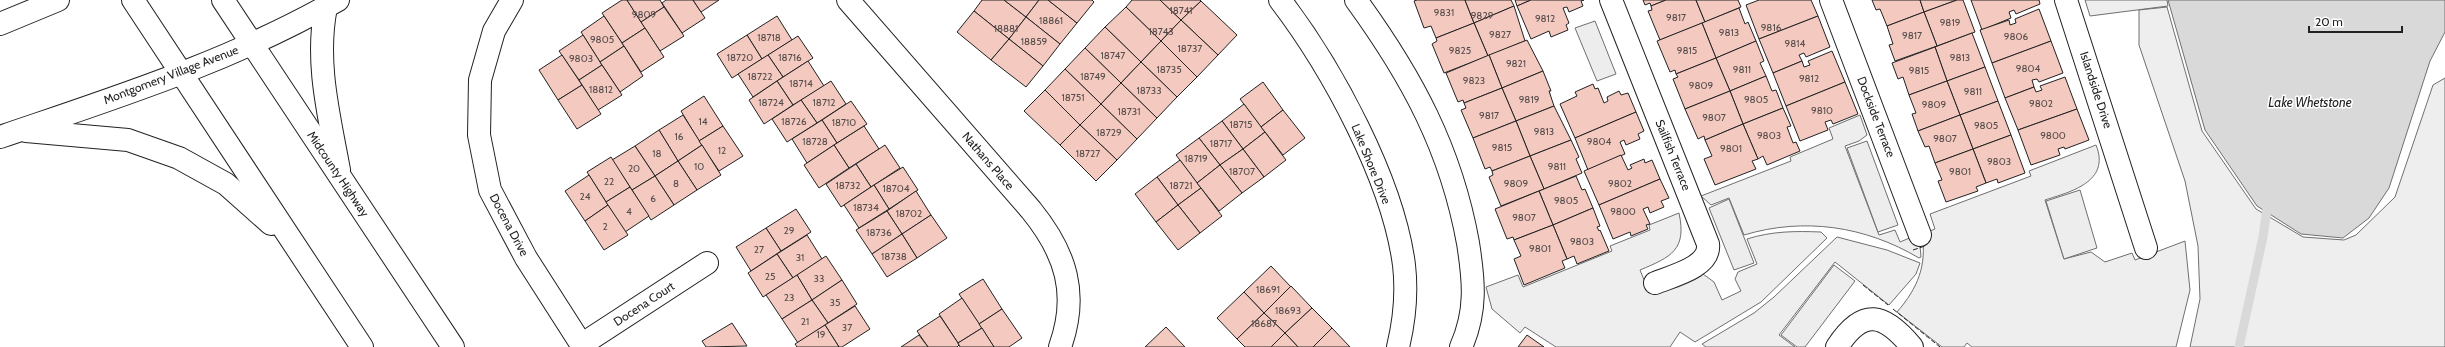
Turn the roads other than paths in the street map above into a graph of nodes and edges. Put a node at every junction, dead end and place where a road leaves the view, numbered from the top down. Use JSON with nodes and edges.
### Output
{"nodes":[{"id":1,"x":58,"y":0,"type":"edge"},
{"id":2,"x":133,"y":0,"type":"edge"},
{"id":3,"x":223,"y":0,"type":"edge"},
{"id":4,"x":512,"y":0,"type":"edge"},
{"id":5,"x":848,"y":0,"type":"edge"},
{"id":6,"x":1280,"y":0,"type":"edge"},
{"id":7,"x":1356,"y":0,"type":"edge"},
{"id":8,"x":1611,"y":0,"type":"edge"},
{"id":9,"x":1831,"y":0,"type":"edge"},
{"id":10,"x":2066,"y":0,"type":"edge"},
{"id":11,"x":332,"y":3,"type":"edge"},
{"id":12,"x":0,"y":24,"type":"edge"},
{"id":13,"x":251,"y":44,"type":"junction"},
{"id":14,"x":181,"y":74,"type":"junction"},
{"id":15,"x":10,"y":134,"type":"edge"},
{"id":16,"x":341,"y":179,"type":"junction"},
{"id":17,"x":1920,"y":235,"type":"dead end"},
{"id":18,"x":293,"y":243,"type":"junction"},
{"id":19,"x":2146,"y":248,"type":"dead end"},
{"id":20,"x":708,"y":263,"type":"dead end"},
{"id":21,"x":1655,"y":283,"type":"dead end"},
{"id":22,"x":582,"y":346,"type":"edge"},
{"id":23,"x":362,"y":347,"type":"edge"},
{"id":24,"x":453,"y":347,"type":"edge"},
{"id":25,"x":1060,"y":347,"type":"edge"},
{"id":26,"x":1398,"y":347,"type":"edge"},
{"id":27,"x":1461,"y":347,"type":"edge"},
{"id":28,"x":1837,"y":347,"type":"edge"},
{"id":29,"x":1912,"y":347,"type":"edge"}],
"edges":[{"from":1,"to":12,"type":"street"},
{"from":2,"to":14,"type":"street"},
{"from":3,"to":13,"type":"street","name":"Midcounty Highway"},
{"from":4,"to":22,"type":"street","name":"Docena Drive"},
{"from":5,"to":25,"type":"street","name":"Nathans Place"},
{"from":6,"to":26,"type":"street","name":"Lake Shore Drive"},
{"from":7,"to":27,"type":"street"},
{"from":8,"to":21,"type":"street","name":"Sailfish Terrace"},
{"from":9,"to":17,"type":"street","name":"Dockside Terrace"},
{"from":10,"to":19,"type":"street","name":"Islandside Drive"},
{"from":11,"to":13,"type":"street","name":"Montgomery Village Avenue"},
{"from":11,"to":16,"type":"street"},
{"from":13,"to":14,"type":"street","name":"Montgomery Village Avenue"},
{"from":13,"to":16,"type":"street","name":"Midcounty Highway"},
{"from":14,"to":15,"type":"street","name":"Montgomery Village Avenue"},
{"from":14,"to":18,"type":"street"},
{"from":15,"to":18,"type":"street"},
{"from":16,"to":24,"type":"street","name":"Midcounty Highway"},
{"from":18,"to":23,"type":"street"},
{"from":20,"to":22,"type":"street","name":"Docena Court"},
{"from":28,"to":29,"type":"street"}]}
